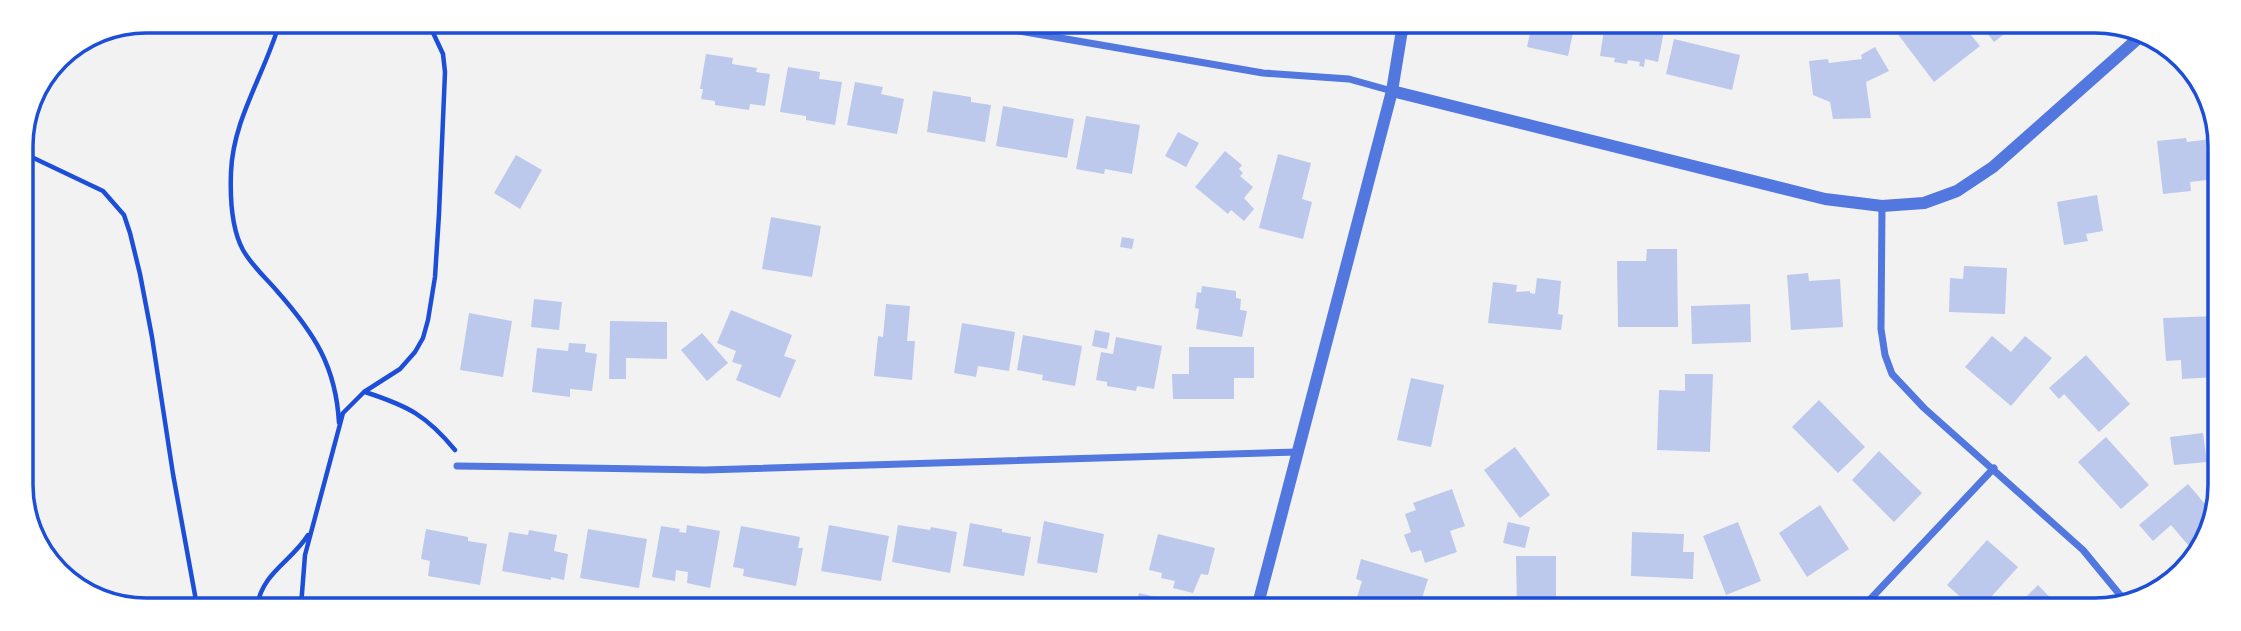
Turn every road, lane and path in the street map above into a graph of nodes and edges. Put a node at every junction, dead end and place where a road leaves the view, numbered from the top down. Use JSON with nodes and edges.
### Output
{"nodes":[{"id":1,"x":275,"y":33,"type":"edge"},
{"id":2,"x":433,"y":33,"type":"edge"},
{"id":3,"x":1031,"y":33,"type":"edge"},
{"id":4,"x":1402,"y":33,"type":"edge"},
{"id":5,"x":2135,"y":41,"type":"edge"},
{"id":6,"x":1392,"y":91,"type":"junction"},
{"id":7,"x":33,"y":158,"type":"edge"},
{"id":8,"x":1882,"y":206,"type":"junction"},
{"id":9,"x":364,"y":392,"type":"junction"},
{"id":10,"x":339,"y":427,"type":"junction"},
{"id":11,"x":1298,"y":452,"type":"junction"},
{"id":12,"x":457,"y":466,"type":"joint"},
{"id":13,"x":1994,"y":468,"type":"junction"},
{"id":14,"x":312,"y":530,"type":"junction"},
{"id":15,"x":2120,"y":595,"type":"edge"},
{"id":16,"x":196,"y":598,"type":"edge"},
{"id":17,"x":259,"y":598,"type":"edge"},
{"id":18,"x":302,"y":598,"type":"edge"},
{"id":19,"x":1259,"y":598,"type":"edge"},
{"id":20,"x":1871,"y":598,"type":"edge"}],
"edges":[{"from":1,"to":10,"type":"path"},
{"from":2,"to":9,"type":"path"},
{"from":3,"to":6,"type":"street"},
{"from":4,"to":6,"type":"street"},
{"from":5,"to":8,"type":"street"},
{"from":6,"to":8,"type":"street"},
{"from":6,"to":11,"type":"street"},
{"from":7,"to":16,"type":"path"},
{"from":8,"to":13,"type":"street"},
{"from":9,"to":10,"type":"path"},
{"from":9,"to":12,"type":"path"},
{"from":10,"to":14,"type":"path"},
{"from":11,"to":12,"type":"street"},
{"from":11,"to":19,"type":"street"},
{"from":13,"to":15,"type":"street"},
{"from":13,"to":20,"type":"street"},
{"from":14,"to":17,"type":"path"},
{"from":14,"to":18,"type":"path"}]}
